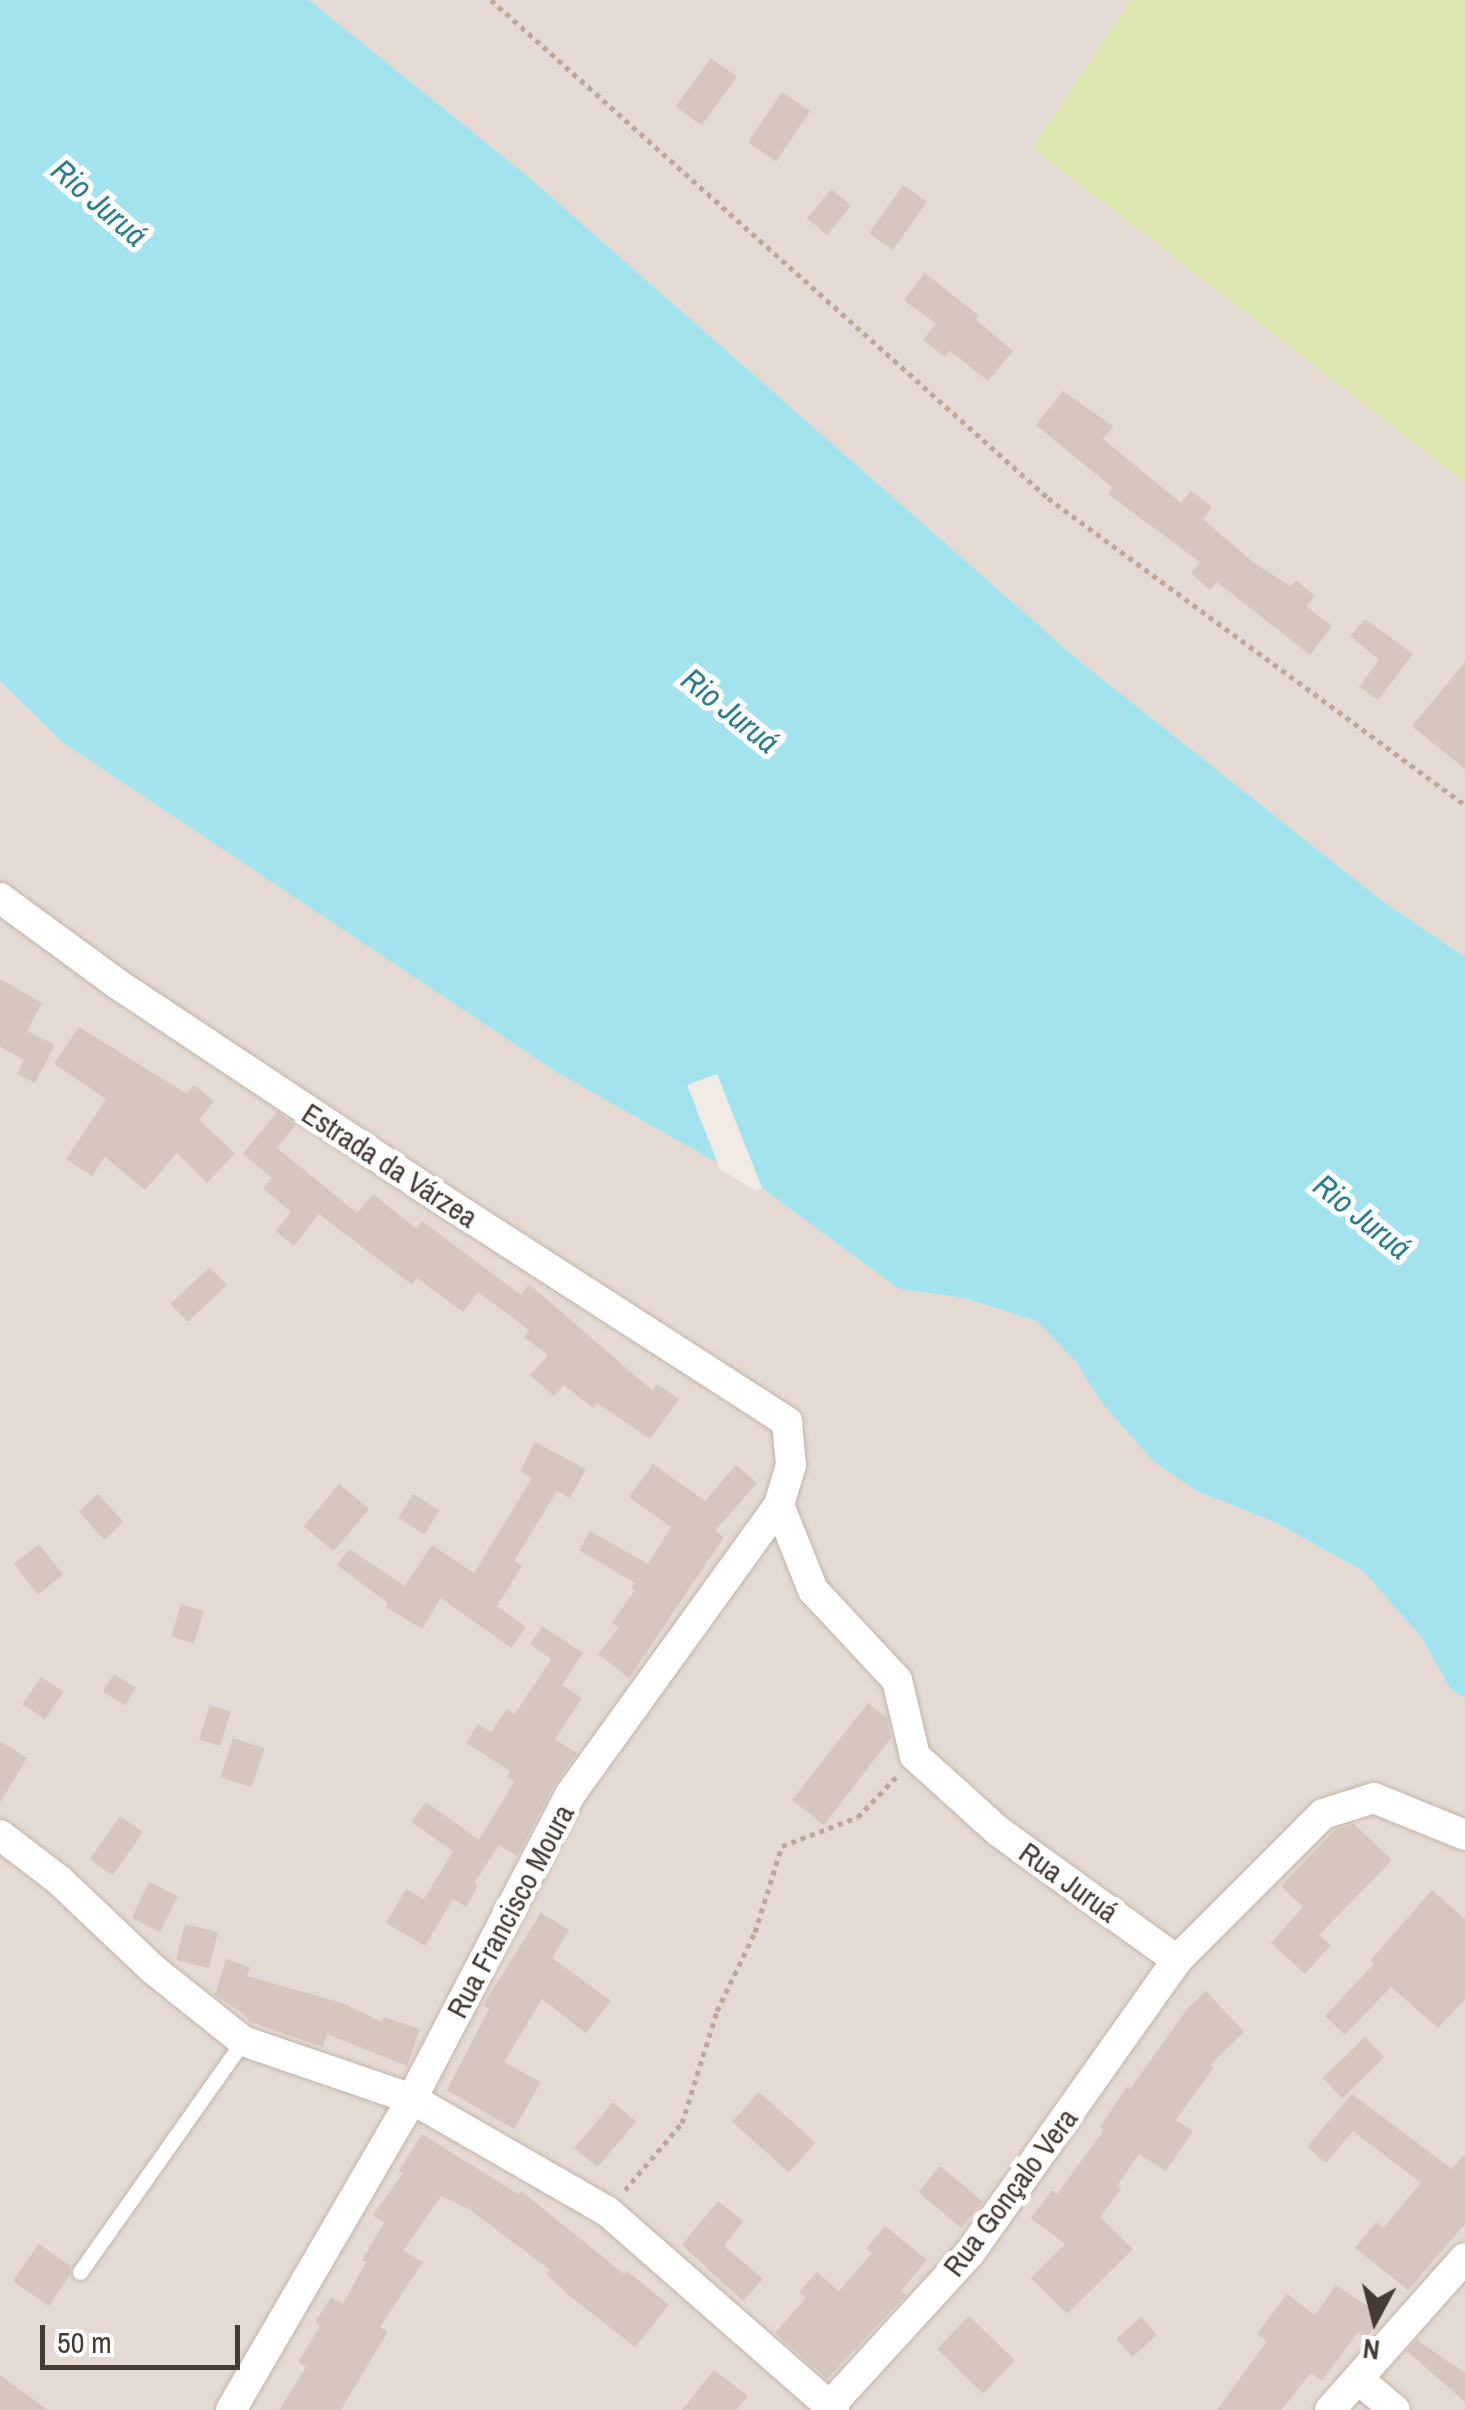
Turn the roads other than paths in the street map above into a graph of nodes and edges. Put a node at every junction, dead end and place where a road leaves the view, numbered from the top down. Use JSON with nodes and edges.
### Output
{"nodes":[{"id":1,"x":0,"y":898,"type":"edge"},
{"id":2,"x":787,"y":1422,"type":"joint"},
{"id":3,"x":779,"y":1505,"type":"junction"},
{"id":4,"x":1465,"y":1834,"type":"edge"},
{"id":5,"x":0,"y":1835,"type":"edge"},
{"id":6,"x":1177,"y":1960,"type":"junction"},
{"id":7,"x":243,"y":2041,"type":"junction"},
{"id":8,"x":412,"y":2100,"type":"junction"},
{"id":9,"x":1465,"y":2258,"type":"edge"},
{"id":10,"x":80,"y":2272,"type":"dead end"},
{"id":11,"x":1358,"y":2380,"type":"junction"},
{"id":12,"x":830,"y":2409,"type":"edge"},
{"id":13,"x":231,"y":2410,"type":"edge"},
{"id":14,"x":1330,"y":2410,"type":"edge"},
{"id":15,"x":1394,"y":2410,"type":"edge"}],
"edges":[{"from":1,"to":2,"type":"street","name":"Estrada da Várzea"},
{"from":2,"to":3,"type":"street","name":"Rua Francisco Moura"},
{"from":3,"to":6,"type":"street","name":"Rua Juruá"},
{"from":3,"to":8,"type":"street","name":"Rua Francisco Moura"},
{"from":4,"to":6,"type":"street"},
{"from":5,"to":7,"type":"street"},
{"from":6,"to":12,"type":"street","name":"Rua Gonçalo Vera"},
{"from":7,"to":8,"type":"street"},
{"from":7,"to":10,"type":"lane"},
{"from":8,"to":12,"type":"street"},
{"from":8,"to":13,"type":"street","name":"Rua Francisco Moura"},
{"from":9,"to":11,"type":"street"},
{"from":11,"to":14,"type":"street"},
{"from":11,"to":15,"type":"street"}]}
